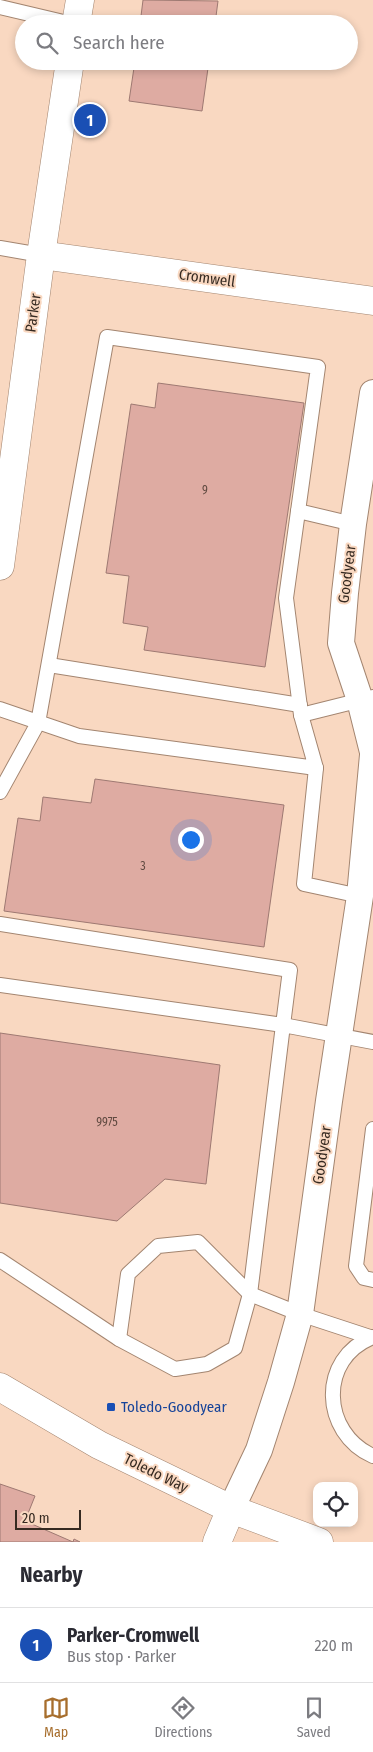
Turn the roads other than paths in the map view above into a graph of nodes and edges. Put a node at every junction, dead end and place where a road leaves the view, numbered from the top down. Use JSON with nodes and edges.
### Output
{"nodes":[{"id":1,"x":80,"y":0,"type":"edge"},
{"id":2,"x":0,"y":7,"type":"edge"},
{"id":3,"x":34,"y":15,"type":"edge"},
{"id":4,"x":78,"y":15,"type":"edge"},
{"id":5,"x":69,"y":70,"type":"edge"},
{"id":6,"x":0,"y":248,"type":"edge"},
{"id":7,"x":41,"y":255,"type":"junction"},
{"id":8,"x":373,"y":301,"type":"edge"},
{"id":9,"x":373,"y":392,"type":"edge"},
{"id":10,"x":298,"y":511,"type":"junction"},
{"id":11,"x":353,"y":524,"type":"junction"},
{"id":12,"x":0,"y":566,"type":"edge"},
{"id":13,"x":49,"y":665,"type":"junction"},
{"id":14,"x":367,"y":699,"type":"edge"},
{"id":15,"x":0,"y":709,"type":"edge"},
{"id":16,"x":301,"y":710,"type":"junction"},
{"id":17,"x":38,"y":723,"type":"junction"},
{"id":18,"x":373,"y":754,"type":"edge"},
{"id":19,"x":316,"y":768,"type":"junction"},
{"id":20,"x":0,"y":792,"type":"edge"},
{"id":21,"x":360,"y":896,"type":"junction"},
{"id":22,"x":0,"y":924,"type":"edge"},
{"id":23,"x":0,"y":985,"type":"edge"},
{"id":24,"x":283,"y":1025,"type":"junction"},
{"id":25,"x":339,"y":1037,"type":"junction"},
{"id":26,"x":373,"y":1042,"type":"edge"},
{"id":27,"x":373,"y":1129,"type":"edge"},
{"id":28,"x":0,"y":1260,"type":"edge"},
{"id":29,"x":373,"y":1280,"type":"edge"},
{"id":30,"x":250,"y":1294,"type":"junction"},
{"id":31,"x":300,"y":1314,"type":"junction"},
{"id":32,"x":372,"y":1337,"type":"edge"},
{"id":33,"x":119,"y":1339,"type":"junction"},
{"id":34,"x":0,"y":1387,"type":"edge"},
{"id":35,"x":373,"y":1456,"type":"edge"},
{"id":36,"x":231,"y":1509,"type":"junction"},
{"id":37,"x":217,"y":1542,"type":"edge"},
{"id":38,"x":319,"y":1542,"type":"edge"}],
"edges":[{"from":1,"to":4,"type":"street"},
{"from":2,"to":3,"type":"lane"},
{"from":5,"to":7,"type":"street","name":"Parker"},
{"from":6,"to":7,"type":"lane"},
{"from":7,"to":8,"type":"street","name":"Cromwell"},
{"from":7,"to":12,"type":"street","name":"Parker"},
{"from":9,"to":11,"type":"street","name":"Goodyear"},
{"from":10,"to":11,"type":"lane"},
{"from":10,"to":13,"type":"lane"},
{"from":10,"to":16,"type":"lane"},
{"from":11,"to":14,"type":"street","name":"Goodyear"},
{"from":13,"to":16,"type":"lane"},
{"from":13,"to":17,"type":"lane"},
{"from":14,"to":16,"type":"lane"},
{"from":14,"to":18,"type":"street","name":"Goodyear"},
{"from":15,"to":17,"type":"lane"},
{"from":16,"to":19,"type":"lane"},
{"from":17,"to":19,"type":"lane"},
{"from":17,"to":20,"type":"lane"},
{"from":18,"to":21,"type":"street","name":"Goodyear"},
{"from":19,"to":21,"type":"lane"},
{"from":21,"to":25,"type":"street","name":"Goodyear"},
{"from":22,"to":24,"type":"lane"},
{"from":23,"to":24,"type":"lane"},
{"from":24,"to":25,"type":"lane"},
{"from":24,"to":30,"type":"lane"},
{"from":25,"to":26,"type":"lane"},
{"from":25,"to":31,"type":"street","name":"Goodyear"},
{"from":27,"to":29,"type":"lane"},
{"from":28,"to":33,"type":"lane"},
{"from":30,"to":31,"type":"lane"},
{"from":30,"to":33,"type":"lane"},
{"from":30,"to":33,"type":"lane"},
{"from":31,"to":32,"type":"lane"},
{"from":31,"to":36,"type":"street","name":"Goodyear"},
{"from":32,"to":35,"type":"lane"},
{"from":34,"to":36,"type":"street","name":"Toledo Way"},
{"from":36,"to":37,"type":"street","name":"Goodyear"},
{"from":36,"to":38,"type":"street","name":"Toledo Way"}]}
